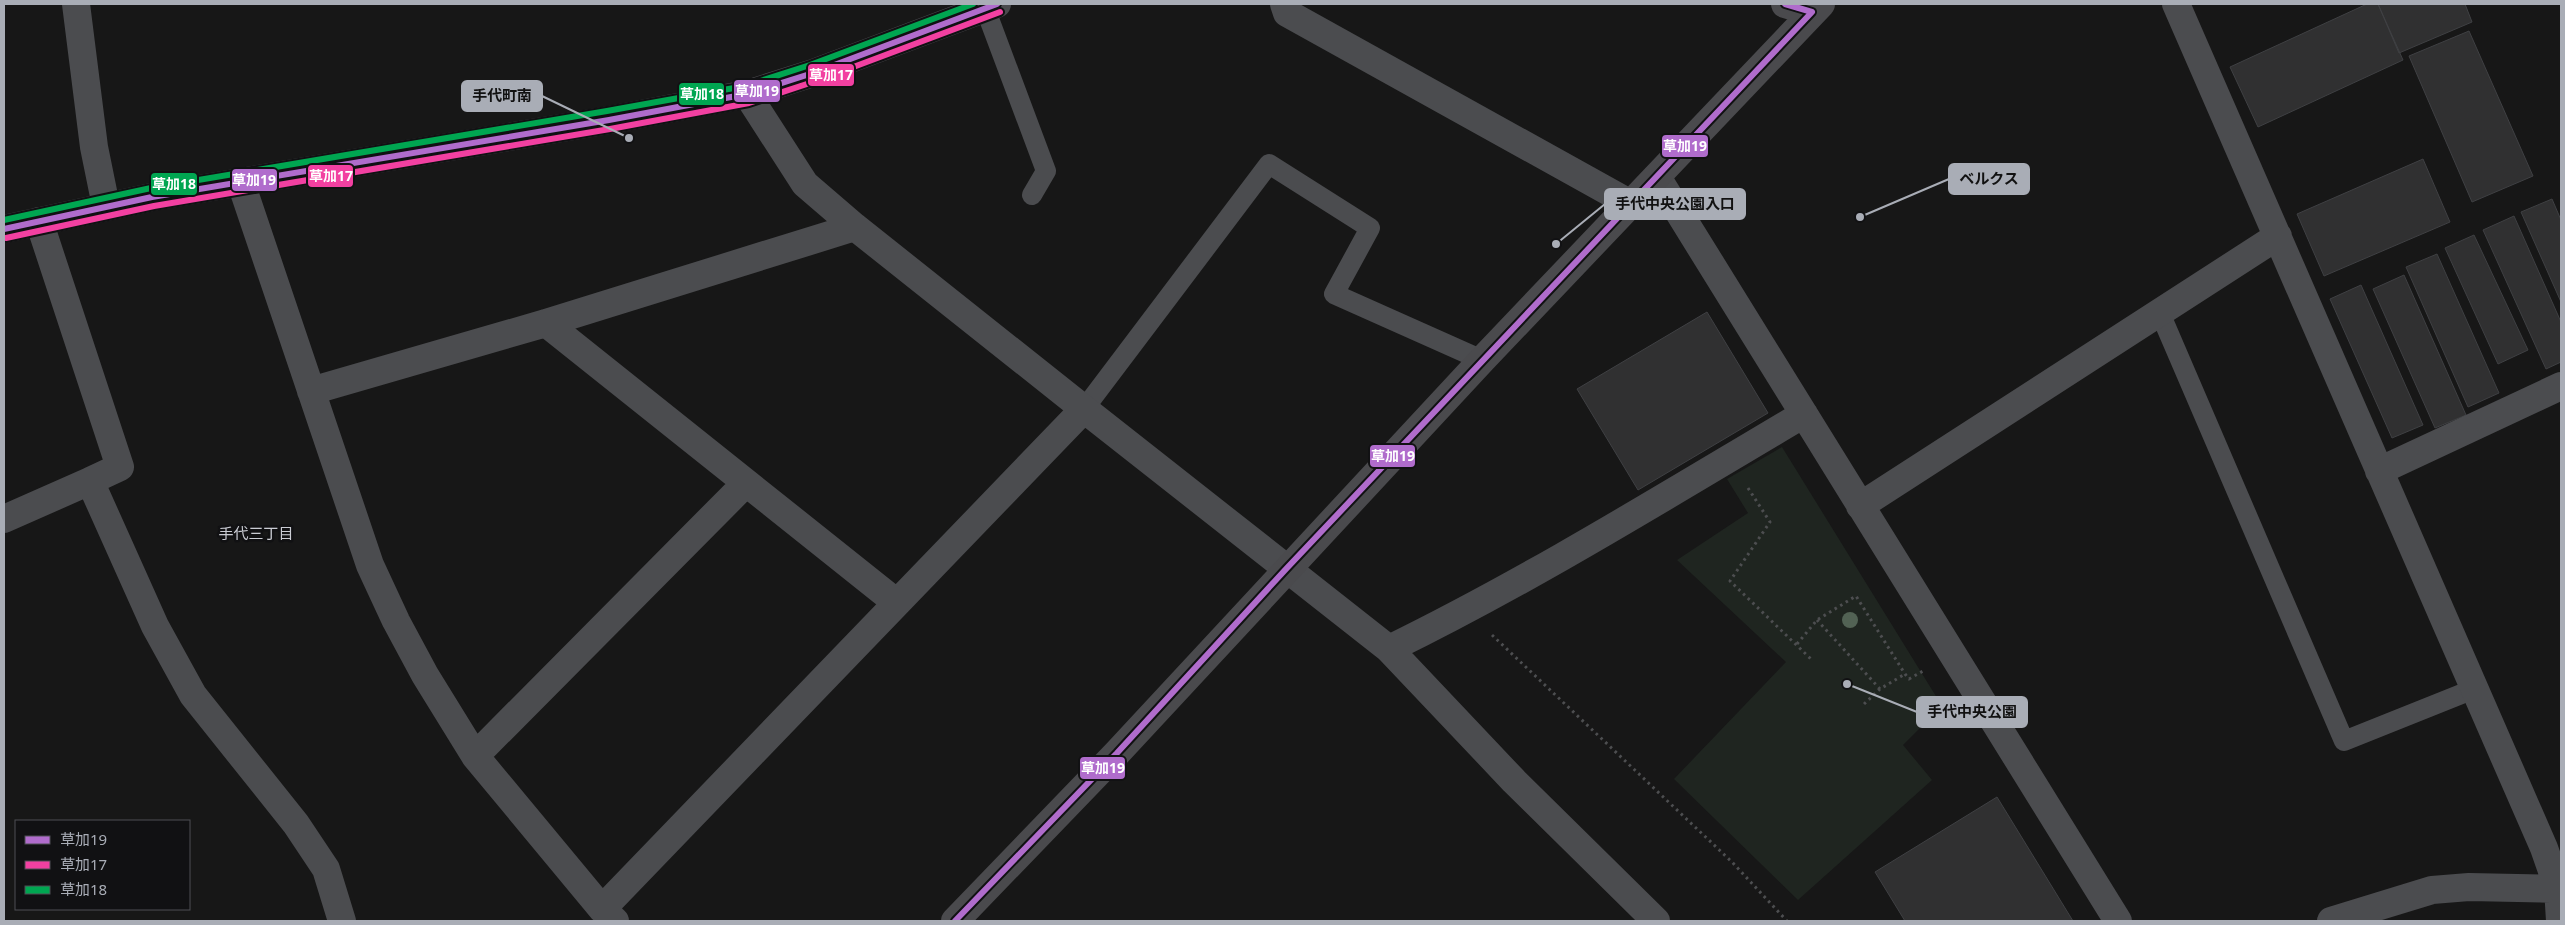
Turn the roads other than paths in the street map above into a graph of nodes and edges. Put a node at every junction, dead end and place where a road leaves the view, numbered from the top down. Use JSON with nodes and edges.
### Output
{"nodes":[{"id":1,"x":76,"y":4,"type":"edge"},
{"id":2,"x":1284,"y":4,"type":"edge"},
{"id":3,"x":1785,"y":4,"type":"edge"},
{"id":4,"x":2176,"y":4,"type":"edge"},
{"id":5,"x":991,"y":6,"type":"edge"},
{"id":6,"x":1817,"y":8,"type":"edge"},
{"id":7,"x":747,"y":94,"type":"junction"},
{"id":8,"x":1657,"y":177,"type":"junction"},
{"id":9,"x":241,"y":183,"type":"junction"},
{"id":10,"x":1032,"y":195,"type":"dead end"},
{"id":11,"x":1630,"y":204,"type":"junction"},
{"id":12,"x":106,"y":206,"type":"junction"},
{"id":13,"x":39,"y":222,"type":"junction"},
{"id":14,"x":855,"y":227,"type":"junction"},
{"id":15,"x":4,"y":229,"type":"edge"},
{"id":16,"x":2278,"y":236,"type":"junction"},
{"id":17,"x":2160,"y":313,"type":"junction"},
{"id":18,"x":546,"y":323,"type":"junction"},
{"id":19,"x":1482,"y":360,"type":"junction"},
{"id":20,"x":2561,"y":386,"type":"edge"},
{"id":21,"x":311,"y":391,"type":"junction"},
{"id":22,"x":1084,"y":409,"type":"junction"},
{"id":23,"x":1804,"y":414,"type":"junction"},
{"id":24,"x":2379,"y":471,"type":"junction"},
{"id":25,"x":90,"y":481,"type":"junction"},
{"id":26,"x":746,"y":483,"type":"junction"},
{"id":27,"x":1860,"y":506,"type":"junction"},
{"id":28,"x":4,"y":519,"type":"edge"},
{"id":29,"x":1286,"y":569,"type":"junction"},
{"id":30,"x":897,"y":603,"type":"junction"},
{"id":31,"x":1389,"y":649,"type":"junction"},
{"id":32,"x":2474,"y":688,"type":"junction"},
{"id":33,"x":475,"y":756,"type":"junction"},
{"id":34,"x":2560,"y":888,"type":"edge"},
{"id":35,"x":608,"y":915,"type":"edge"},
{"id":36,"x":2368,"y":916,"type":"edge"},
{"id":37,"x":342,"y":921,"type":"edge"},
{"id":38,"x":955,"y":921,"type":"edge"},
{"id":39,"x":1656,"y":921,"type":"edge"},
{"id":40,"x":2118,"y":921,"type":"edge"},
{"id":41,"x":2331,"y":921,"type":"edge"},
{"id":42,"x":2560,"y":921,"type":"edge"}],
"edges":[{"from":1,"to":12,"type":"street"},
{"from":2,"to":11,"type":"street"},
{"from":3,"to":6,"type":"street"},
{"from":4,"to":16,"type":"street"},
{"from":5,"to":7,"type":"street"},
{"from":5,"to":10,"type":"lane"},
{"from":6,"to":8,"type":"street"},
{"from":7,"to":9,"type":"street"},
{"from":7,"to":14,"type":"street"},
{"from":8,"to":11,"type":"street"},
{"from":8,"to":23,"type":"street"},
{"from":9,"to":12,"type":"street"},
{"from":9,"to":21,"type":"street"},
{"from":11,"to":19,"type":"street"},
{"from":12,"to":13,"type":"street"},
{"from":13,"to":15,"type":"street"},
{"from":13,"to":25,"type":"street"},
{"from":14,"to":18,"type":"street"},
{"from":14,"to":22,"type":"street"},
{"from":16,"to":17,"type":"street"},
{"from":16,"to":24,"type":"street"},
{"from":17,"to":27,"type":"street"},
{"from":17,"to":32,"type":"lane"},
{"from":18,"to":21,"type":"street"},
{"from":18,"to":26,"type":"street"},
{"from":19,"to":22,"type":"lane"},
{"from":19,"to":29,"type":"street"},
{"from":20,"to":24,"type":"street"},
{"from":21,"to":33,"type":"street"},
{"from":22,"to":29,"type":"street"},
{"from":22,"to":30,"type":"street"},
{"from":23,"to":27,"type":"street"},
{"from":23,"to":31,"type":"street"},
{"from":24,"to":32,"type":"street"},
{"from":25,"to":28,"type":"street"},
{"from":25,"to":37,"type":"street"},
{"from":26,"to":30,"type":"street"},
{"from":26,"to":33,"type":"street"},
{"from":27,"to":40,"type":"street"},
{"from":29,"to":31,"type":"street"},
{"from":29,"to":38,"type":"street"},
{"from":30,"to":35,"type":"street"},
{"from":31,"to":39,"type":"street"},
{"from":32,"to":34,"type":"street"},
{"from":33,"to":35,"type":"street"},
{"from":34,"to":36,"type":"street"},
{"from":34,"to":42,"type":"street"},
{"from":36,"to":41,"type":"street"}]}
